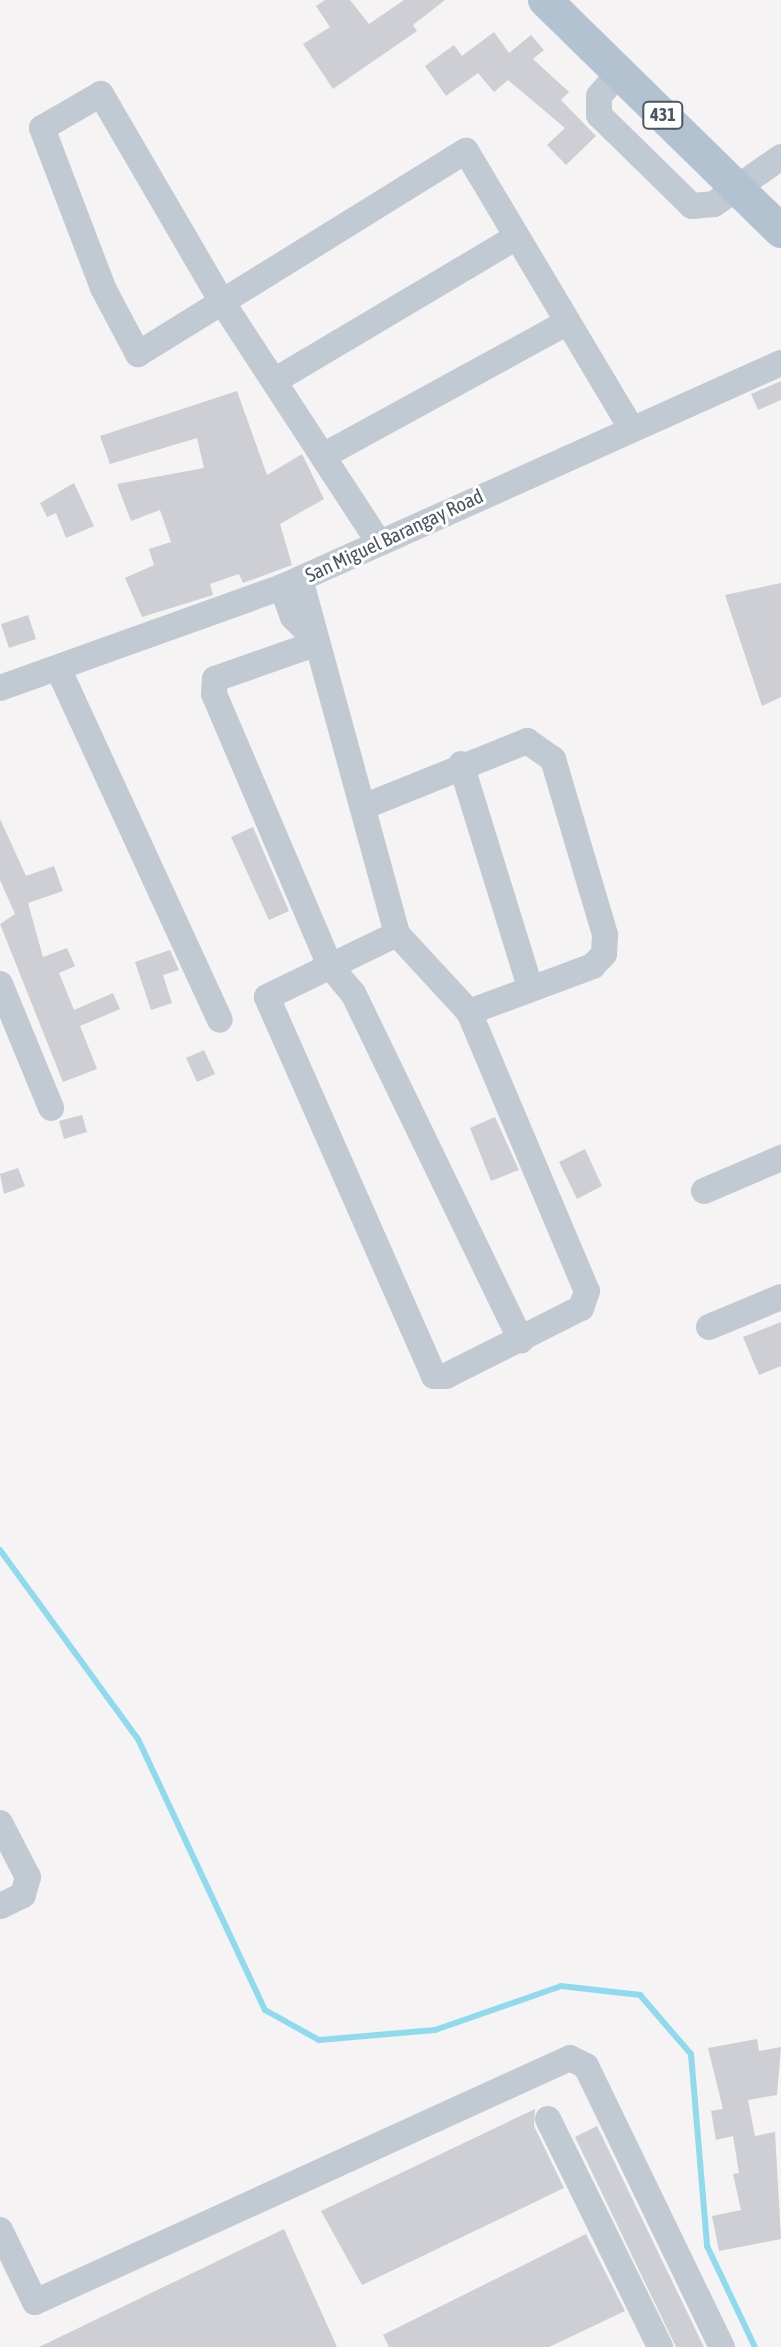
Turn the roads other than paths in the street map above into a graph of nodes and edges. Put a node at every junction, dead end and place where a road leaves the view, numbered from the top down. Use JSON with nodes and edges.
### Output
{"nodes":[{"id":1,"x":545,"y":0,"type":"edge"},
{"id":2,"x":619,"y":73,"type":"junction"},
{"id":3,"x":781,"y":157,"type":"edge"},
{"id":4,"x":737,"y":187,"type":"junction"},
{"id":5,"x":781,"y":231,"type":"edge"},
{"id":6,"x":517,"y":237,"type":"junction"},
{"id":7,"x":222,"y":302,"type":"junction"},
{"id":8,"x":568,"y":322,"type":"junction"},
{"id":9,"x":781,"y":363,"type":"edge"},
{"id":10,"x":274,"y":381,"type":"junction"},
{"id":11,"x":631,"y":428,"type":"junction"},
{"id":12,"x":323,"y":456,"type":"junction"},
{"id":13,"x":378,"y":541,"type":"junction"},
{"id":14,"x":291,"y":583,"type":"junction"},
{"id":15,"x":310,"y":639,"type":"junction"},
{"id":16,"x":58,"y":668,"type":"junction"},
{"id":17,"x":0,"y":688,"type":"edge"},
{"id":18,"x":461,"y":764,"type":"junction"},
{"id":19,"x":363,"y":807,"type":"junction"},
{"id":20,"x":397,"y":934,"type":"junction"},
{"id":21,"x":330,"y":966,"type":"junction"},
{"id":22,"x":0,"y":984,"type":"edge"},
{"id":23,"x":530,"y":987,"type":"junction"},
{"id":24,"x":469,"y":1012,"type":"junction"},
{"id":25,"x":220,"y":1020,"type":"dead end"},
{"id":26,"x":51,"y":1108,"type":"dead end"},
{"id":27,"x":781,"y":1158,"type":"edge"},
{"id":28,"x":704,"y":1191,"type":"dead end"},
{"id":29,"x":781,"y":1297,"type":"edge"},
{"id":30,"x":709,"y":1327,"type":"dead end"},
{"id":31,"x":521,"y":1341,"type":"junction"},
{"id":32,"x":0,"y":1823,"type":"edge"},
{"id":33,"x":0,"y":1906,"type":"edge"},
{"id":34,"x":548,"y":2119,"type":"dead end"},
{"id":35,"x":3,"y":2245,"type":"edge"},
{"id":36,"x":660,"y":2347,"type":"edge"},
{"id":37,"x":722,"y":2347,"type":"edge"}],
"edges":[{"from":1,"to":2,"type":"main road","number":"431"},
{"from":2,"to":4,"type":"main road","number":"431"},
{"from":2,"to":4,"type":"street"},
{"from":3,"to":4,"type":"street"},
{"from":4,"to":5,"type":"main road","number":"431"},
{"from":6,"to":7,"type":"street"},
{"from":6,"to":8,"type":"street"},
{"from":6,"to":10,"type":"street"},
{"from":7,"to":7,"type":"street"},
{"from":7,"to":10,"type":"street"},
{"from":8,"to":11,"type":"street"},
{"from":8,"to":12,"type":"street"},
{"from":9,"to":11,"type":"street","name":"San Miguel Barangay Road"},
{"from":10,"to":12,"type":"street"},
{"from":11,"to":13,"type":"street","name":"San Miguel Barangay Road"},
{"from":12,"to":13,"type":"street"},
{"from":13,"to":14,"type":"street","name":"San Miguel Barangay Road"},
{"from":14,"to":15,"type":"street"},
{"from":14,"to":16,"type":"street","name":"San Miguel Barangay Road"},
{"from":15,"to":19,"type":"street"},
{"from":15,"to":21,"type":"street"},
{"from":16,"to":17,"type":"street","name":"San Miguel Barangay Road"},
{"from":16,"to":25,"type":"street"},
{"from":18,"to":19,"type":"street"},
{"from":18,"to":23,"type":"street"},
{"from":18,"to":23,"type":"street"},
{"from":19,"to":20,"type":"street"},
{"from":20,"to":21,"type":"street"},
{"from":20,"to":24,"type":"street"},
{"from":21,"to":31,"type":"street"},
{"from":21,"to":31,"type":"street"},
{"from":22,"to":26,"type":"street"},
{"from":23,"to":24,"type":"street"},
{"from":24,"to":31,"type":"street"},
{"from":27,"to":28,"type":"street"},
{"from":29,"to":30,"type":"street"},
{"from":32,"to":33,"type":"street"},
{"from":34,"to":36,"type":"street"},
{"from":35,"to":37,"type":"street"}]}
